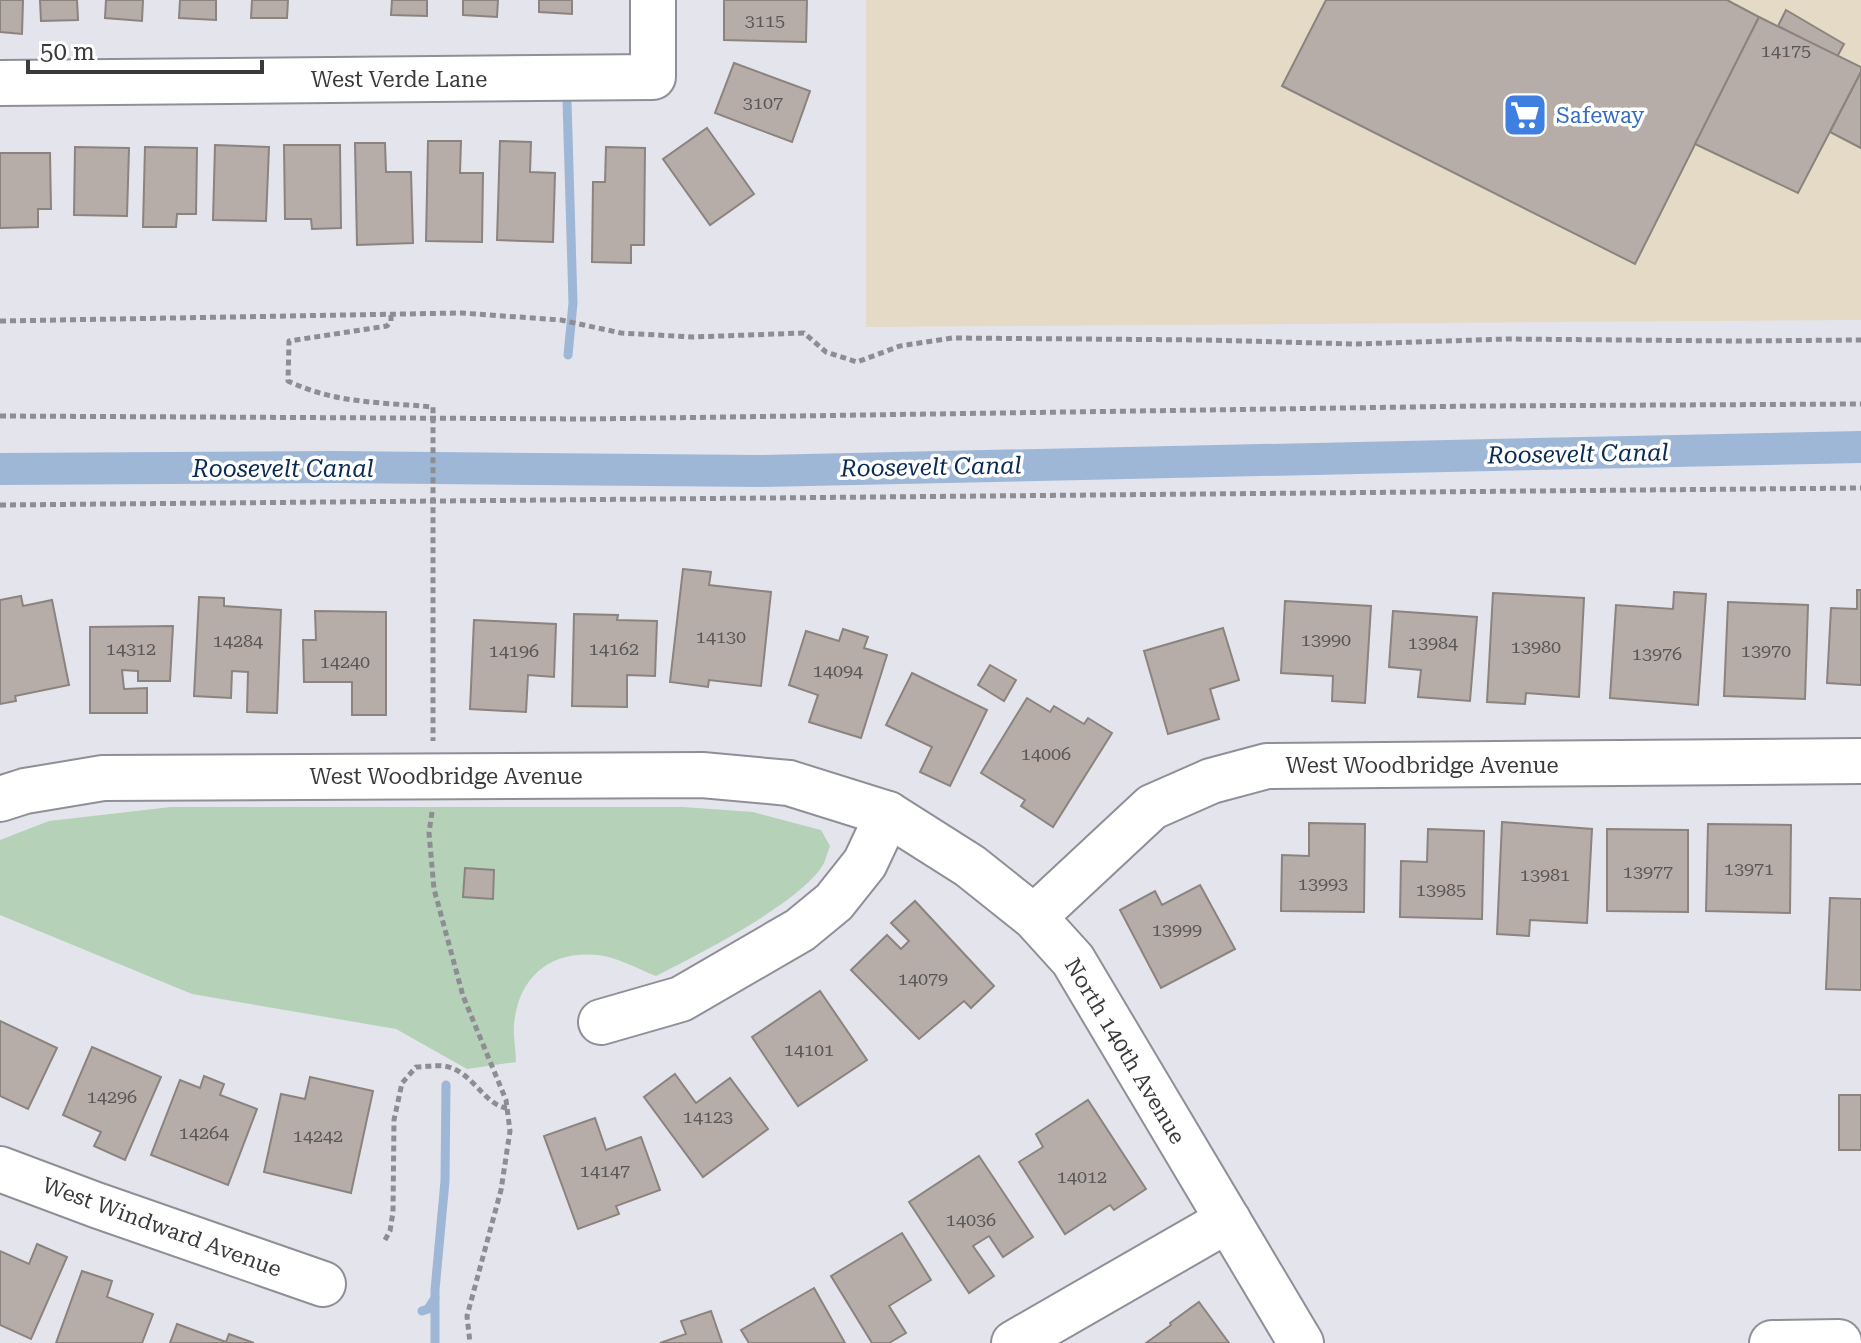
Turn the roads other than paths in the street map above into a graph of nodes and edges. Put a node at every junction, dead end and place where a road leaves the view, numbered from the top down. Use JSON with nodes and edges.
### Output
{"nodes":[{"id":1,"x":653,"y":0,"type":"edge"},
{"id":2,"x":0,"y":83,"type":"edge"},
{"id":3,"x":1861,"y":761,"type":"edge"},
{"id":4,"x":0,"y":799,"type":"edge"},
{"id":5,"x":888,"y":814,"type":"junction"},
{"id":6,"x":1034,"y":917,"type":"junction"},
{"id":7,"x":601,"y":1022,"type":"dead end"},
{"id":8,"x":0,"y":1169,"type":"edge"},
{"id":9,"x":1228,"y":1220,"type":"junction"},
{"id":10,"x":323,"y":1284,"type":"dead end"},
{"id":11,"x":1839,"y":1342,"type":"edge"},
{"id":12,"x":1014,"y":1343,"type":"edge"},
{"id":13,"x":1301,"y":1343,"type":"edge"},
{"id":14,"x":1772,"y":1343,"type":"edge"}],
"edges":[{"from":1,"to":2,"type":"street","name":"West Verde Lane"},
{"from":3,"to":6,"type":"street","name":"West Woodbridge Avenue"},
{"from":4,"to":5,"type":"street","name":"West Woodbridge Avenue"},
{"from":5,"to":6,"type":"street","name":"North 140th Avenue"},
{"from":5,"to":7,"type":"street"},
{"from":6,"to":9,"type":"street","name":"North 140th Avenue"},
{"from":8,"to":10,"type":"street","name":"West Windward Avenue"},
{"from":9,"to":12,"type":"street"},
{"from":9,"to":13,"type":"street","name":"North 140th Avenue"},
{"from":11,"to":14,"type":"street"}]}
